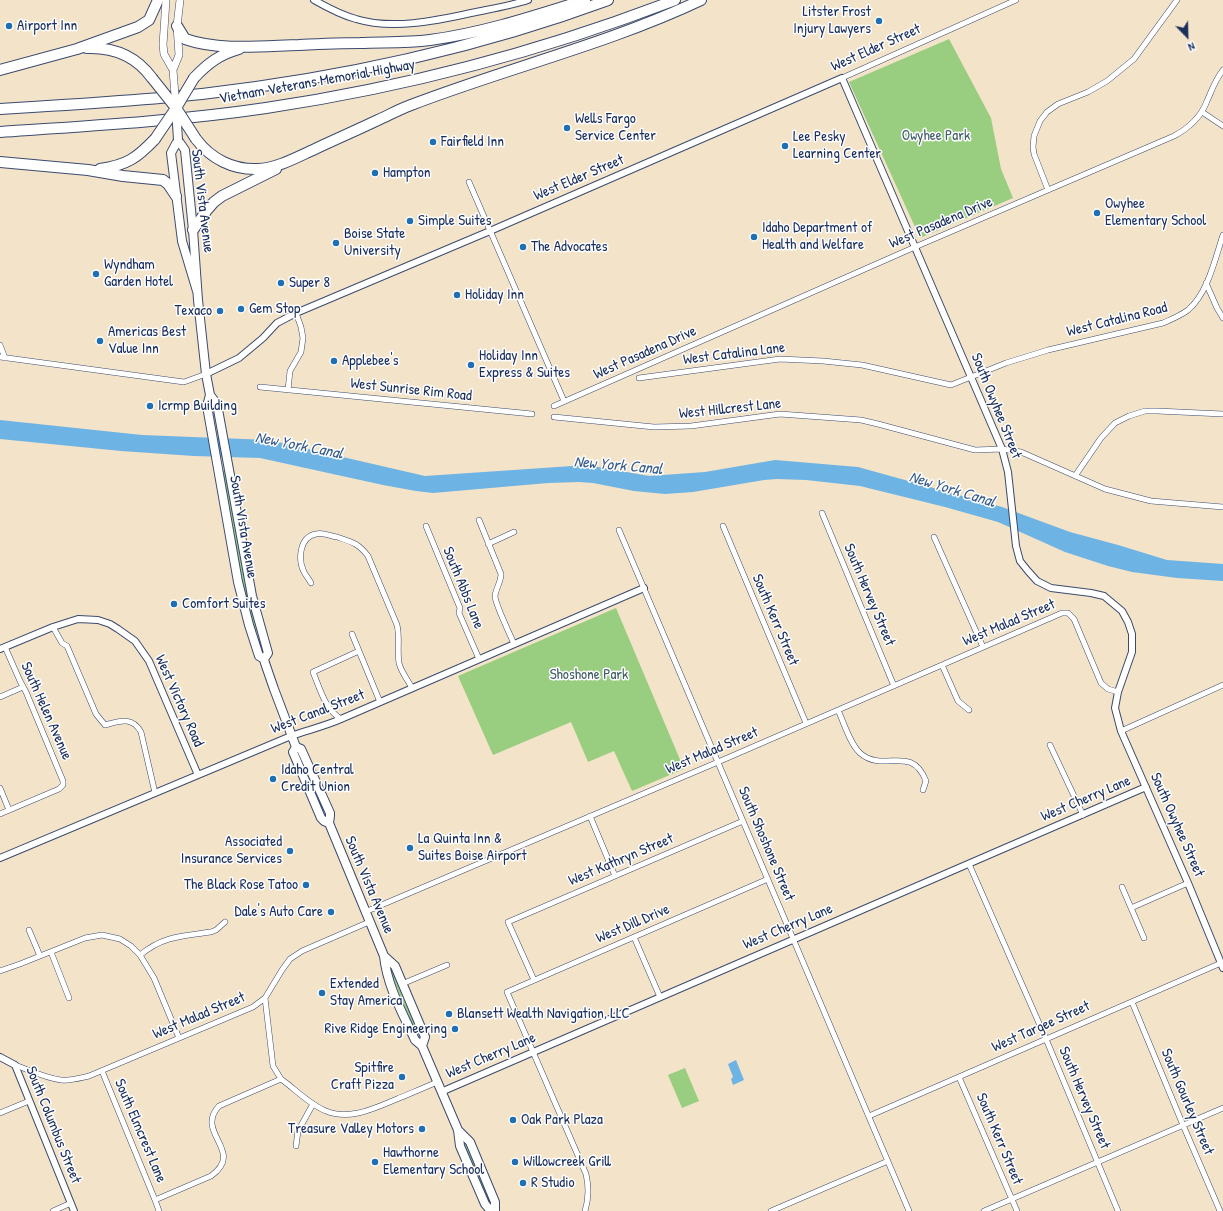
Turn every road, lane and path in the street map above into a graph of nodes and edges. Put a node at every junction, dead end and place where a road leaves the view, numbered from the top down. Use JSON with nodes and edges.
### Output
{"nodes":[{"id":1,"x":158,"y":0,"type":"edge"},
{"id":2,"x":166,"y":0,"type":"edge"},
{"id":3,"x":180,"y":0,"type":"edge"},
{"id":4,"x":314,"y":0,"type":"edge"},
{"id":5,"x":528,"y":0,"type":"edge"},
{"id":6,"x":585,"y":0,"type":"edge"},
{"id":7,"x":608,"y":0,"type":"edge"},
{"id":8,"x":675,"y":0,"type":"edge"},
{"id":9,"x":701,"y":0,"type":"edge"},
{"id":10,"x":1016,"y":0,"type":"edge"},
{"id":11,"x":1177,"y":0,"type":"edge"},
{"id":12,"x":177,"y":26,"type":"junction"},
{"id":13,"x":249,"y":47,"type":"junction"},
{"id":14,"x":77,"y":49,"type":"junction"},
{"id":15,"x":0,"y":70,"type":"edge"},
{"id":16,"x":173,"y":70,"type":"junction"},
{"id":17,"x":1223,"y":70,"type":"edge"},
{"id":18,"x":842,"y":78,"type":"junction"},
{"id":19,"x":176,"y":108,"type":"junction"},
{"id":20,"x":0,"y":109,"type":"edge"},
{"id":21,"x":1202,"y":112,"type":"junction"},
{"id":22,"x":1223,"y":126,"type":"edge"},
{"id":23,"x":0,"y":132,"type":"edge"},
{"id":24,"x":178,"y":140,"type":"junction"},
{"id":25,"x":297,"y":158,"type":"junction"},
{"id":26,"x":0,"y":162,"type":"edge"},
{"id":27,"x":88,"y":170,"type":"junction"},
{"id":28,"x":469,"y":182,"type":"dead end"},
{"id":29,"x":1048,"y":190,"type":"junction"},
{"id":30,"x":176,"y":196,"type":"junction"},
{"id":31,"x":193,"y":230,"type":"junction"},
{"id":32,"x":490,"y":231,"type":"junction"},
{"id":33,"x":1223,"y":235,"type":"edge"},
{"id":34,"x":915,"y":247,"type":"junction"},
{"id":35,"x":1206,"y":283,"type":"junction"},
{"id":36,"x":197,"y":292,"type":"junction"},
{"id":37,"x":296,"y":313,"type":"junction"},
{"id":38,"x":1223,"y":318,"type":"edge"},
{"id":39,"x":0,"y":345,"type":"edge"},
{"id":40,"x":3,"y":358,"type":"edge"},
{"id":41,"x":206,"y":374,"type":"junction"},
{"id":42,"x":971,"y":377,"type":"junction"},
{"id":43,"x":639,"y":378,"type":"dead end"},
{"id":44,"x":260,"y":386,"type":"dead end"},
{"id":45,"x":288,"y":390,"type":"junction"},
{"id":46,"x":210,"y":395,"type":"junction"},
{"id":47,"x":564,"y":401,"type":"junction"},
{"id":48,"x":554,"y":406,"type":"dead end"},
{"id":49,"x":532,"y":414,"type":"dead end"},
{"id":50,"x":1223,"y":414,"type":"edge"},
{"id":51,"x":554,"y":417,"type":"dead end"},
{"id":52,"x":1002,"y":449,"type":"junction"},
{"id":53,"x":1075,"y":476,"type":"junction"},
{"id":54,"x":1223,"y":507,"type":"edge"},
{"id":55,"x":822,"y":513,"type":"dead end"},
{"id":56,"x":479,"y":520,"type":"dead end"},
{"id":57,"x":426,"y":526,"type":"dead end"},
{"id":58,"x":723,"y":526,"type":"dead end"},
{"id":59,"x":619,"y":530,"type":"dead end"},
{"id":60,"x":514,"y":532,"type":"dead end"},
{"id":61,"x":934,"y":537,"type":"dead end"},
{"id":62,"x":488,"y":544,"type":"junction"},
{"id":63,"x":311,"y":582,"type":"dead end"},
{"id":64,"x":644,"y":588,"type":"junction"},
{"id":65,"x":53,"y":628,"type":"junction"},
{"id":66,"x":352,"y":634,"type":"dead end"},
{"id":67,"x":514,"y":644,"type":"junction"},
{"id":68,"x":983,"y":646,"type":"junction"},
{"id":69,"x":3,"y":648,"type":"edge"},
{"id":70,"x":359,"y":651,"type":"junction"},
{"id":71,"x":264,"y":659,"type":"junction"},
{"id":72,"x":479,"y":659,"type":"junction"},
{"id":73,"x":942,"y":665,"type":"junction"},
{"id":74,"x":1223,"y":685,"type":"edge"},
{"id":75,"x":894,"y":686,"type":"junction"},
{"id":76,"x":23,"y":687,"type":"junction"},
{"id":77,"x":412,"y":688,"type":"junction"},
{"id":78,"x":1118,"y":692,"type":"junction"},
{"id":79,"x":0,"y":697,"type":"edge"},
{"id":80,"x":380,"y":702,"type":"junction"},
{"id":81,"x":838,"y":710,"type":"junction"},
{"id":82,"x":969,"y":710,"type":"dead end"},
{"id":83,"x":341,"y":719,"type":"junction"},
{"id":84,"x":806,"y":723,"type":"junction"},
{"id":85,"x":1121,"y":731,"type":"junction"},
{"id":86,"x":291,"y":736,"type":"junction"},
{"id":87,"x":1050,"y":745,"type":"dead end"},
{"id":88,"x":718,"y":762,"type":"junction"},
{"id":89,"x":198,"y":775,"type":"junction"},
{"id":90,"x":1146,"y":787,"type":"junction"},
{"id":91,"x":0,"y":788,"type":"edge"},
{"id":92,"x":923,"y":790,"type":"dead end"},
{"id":93,"x":155,"y":793,"type":"junction"},
{"id":94,"x":9,"y":810,"type":"junction"},
{"id":95,"x":0,"y":814,"type":"edge"},
{"id":96,"x":1083,"y":815,"type":"junction"},
{"id":97,"x":590,"y":816,"type":"junction"},
{"id":98,"x":743,"y":821,"type":"junction"},
{"id":99,"x":0,"y":858,"type":"edge"},
{"id":100,"x":969,"y":864,"type":"junction"},
{"id":101,"x":615,"y":876,"type":"junction"},
{"id":102,"x":768,"y":879,"type":"junction"},
{"id":103,"x":1188,"y":884,"type":"junction"},
{"id":104,"x":1122,"y":887,"type":"dead end"},
{"id":105,"x":1131,"y":908,"type":"junction"},
{"id":106,"x":365,"y":912,"type":"junction"},
{"id":107,"x":224,"y":922,"type":"dead end"},
{"id":108,"x":369,"y":922,"type":"junction"},
{"id":109,"x":29,"y":930,"type":"dead end"},
{"id":110,"x":634,"y":937,"type":"junction"},
{"id":111,"x":1144,"y":938,"type":"dead end"},
{"id":112,"x":793,"y":939,"type":"junction"},
{"id":113,"x":51,"y":952,"type":"junction"},
{"id":114,"x":140,"y":955,"type":"junction"},
{"id":115,"x":40,"y":956,"type":"junction"},
{"id":116,"x":384,"y":956,"type":"junction"},
{"id":117,"x":1222,"y":964,"type":"edge"},
{"id":118,"x":447,"y":965,"type":"dead end"},
{"id":119,"x":0,"y":970,"type":"edge"},
{"id":120,"x":534,"y":980,"type":"junction"},
{"id":121,"x":402,"y":984,"type":"junction"},
{"id":122,"x":660,"y":997,"type":"junction"},
{"id":123,"x":69,"y":998,"type":"dead end"},
{"id":124,"x":265,"y":998,"type":"junction"},
{"id":125,"x":1132,"y":1002,"type":"junction"},
{"id":126,"x":179,"y":1038,"type":"junction"},
{"id":127,"x":1046,"y":1039,"type":"junction"},
{"id":128,"x":422,"y":1046,"type":"junction"},
{"id":129,"x":533,"y":1052,"type":"junction"},
{"id":130,"x":0,"y":1057,"type":"edge"},
{"id":131,"x":15,"y":1065,"type":"junction"},
{"id":132,"x":102,"y":1071,"type":"junction"},
{"id":133,"x":959,"y":1077,"type":"junction"},
{"id":134,"x":281,"y":1079,"type":"junction"},
{"id":135,"x":437,"y":1082,"type":"junction"},
{"id":136,"x":441,"y":1092,"type":"junction"},
{"id":137,"x":29,"y":1101,"type":"junction"},
{"id":138,"x":313,"y":1104,"type":"junction"},
{"id":139,"x":1223,"y":1108,"type":"edge"},
{"id":140,"x":0,"y":1113,"type":"edge"},
{"id":141,"x":869,"y":1116,"type":"junction"},
{"id":142,"x":1183,"y":1125,"type":"junction"},
{"id":143,"x":458,"y":1130,"type":"junction"},
{"id":144,"x":296,"y":1146,"type":"dead end"},
{"id":145,"x":888,"y":1160,"type":"junction"},
{"id":146,"x":1098,"y":1162,"type":"junction"},
{"id":147,"x":1012,"y":1199,"type":"junction"},
{"id":148,"x":155,"y":1200,"type":"junction"},
{"id":149,"x":71,"y":1204,"type":"junction"},
{"id":150,"x":53,"y":1211,"type":"edge"},
{"id":151,"x":74,"y":1211,"type":"edge"},
{"id":152,"x":159,"y":1211,"type":"edge"},
{"id":153,"x":491,"y":1211,"type":"edge"},
{"id":154,"x":495,"y":1211,"type":"edge"},
{"id":155,"x":585,"y":1211,"type":"edge"},
{"id":156,"x":771,"y":1211,"type":"edge"},
{"id":157,"x":909,"y":1211,"type":"edge"},
{"id":158,"x":984,"y":1211,"type":"edge"},
{"id":159,"x":1017,"y":1211,"type":"edge"},
{"id":160,"x":1118,"y":1211,"type":"edge"},
{"id":161,"x":1220,"y":1211,"type":"edge"}],
"edges":[{"from":1,"to":14,"type":"highway"},
{"from":2,"to":16,"type":"main road","name":"South Vista Avenue"},
{"from":3,"to":12,"type":"main road","name":"South Vista Avenue"},
{"from":4,"to":5,"type":"street"},
{"from":6,"to":13,"type":"highway"},
{"from":7,"to":20,"type":"highway","name":"Vietnam Veterans Memorial Highway"},
{"from":8,"to":23,"type":"highway","name":"Vietnam Veterans Memorial Highway"},
{"from":9,"to":25,"type":"highway"},
{"from":10,"to":18,"type":"street","name":"West Elder Street"},
{"from":11,"to":29,"type":"street"},
{"from":12,"to":13,"type":"highway"},
{"from":12,"to":16,"type":"main road","name":"South Vista Avenue"},
{"from":13,"to":19,"type":"highway","bridge":true},
{"from":14,"to":15,"type":"highway"},
{"from":14,"to":19,"type":"highway","bridge":true},
{"from":16,"to":19,"type":"main road","name":"South Vista Avenue","bridge":true},
{"from":17,"to":21,"type":"street","name":"West Pasadena Drive"},
{"from":18,"to":32,"type":"street","name":"West Elder Street"},
{"from":18,"to":34,"type":"street","name":"South Owyhee Street"},
{"from":19,"to":24,"type":"main road","name":"South Vista Avenue","bridge":true},
{"from":19,"to":25,"type":"highway","bridge":true},
{"from":19,"to":27,"type":"highway","bridge":true},
{"from":21,"to":22,"type":"street"},
{"from":21,"to":29,"type":"street","name":"West Pasadena Drive"},
{"from":24,"to":30,"type":"main road","name":"South Vista Avenue"},
{"from":24,"to":31,"type":"main road","name":"South Vista Avenue"},
{"from":25,"to":31,"type":"highway"},
{"from":26,"to":27,"type":"highway"},
{"from":27,"to":30,"type":"highway"},
{"from":28,"to":32,"type":"street"},
{"from":29,"to":34,"type":"street","name":"West Pasadena Drive"},
{"from":30,"to":36,"type":"main road","name":"South Vista Avenue"},
{"from":31,"to":36,"type":"main road","name":"South Vista Avenue"},
{"from":32,"to":37,"type":"street","name":"West Elder Street"},
{"from":32,"to":47,"type":"street"},
{"from":33,"to":35,"type":"street","name":"West Catalina Road"},
{"from":34,"to":42,"type":"street","name":"South Owyhee Street"},
{"from":34,"to":47,"type":"street","name":"West Pasadena Drive"},
{"from":35,"to":38,"type":"street"},
{"from":35,"to":42,"type":"street","name":"West Catalina Road"},
{"from":36,"to":41,"type":"main road","name":"South Vista Avenue"},
{"from":37,"to":41,"type":"street","name":"West Elder Street"},
{"from":37,"to":45,"type":"street"},
{"from":39,"to":40,"type":"street"},
{"from":40,"to":41,"type":"street"},
{"from":41,"to":46,"type":"main road","name":"South Vista Avenue"},
{"from":42,"to":43,"type":"street","name":"West Catalina Lane"},
{"from":42,"to":52,"type":"street","name":"South Owyhee Street"},
{"from":44,"to":45,"type":"street","name":"West Sunrise Rim Road"},
{"from":45,"to":49,"type":"street","name":"West Sunrise Rim Road"},
{"from":46,"to":71,"type":"main road","name":"South Vista Avenue"},
{"from":46,"to":71,"type":"main road","name":"South Vista Avenue"},
{"from":47,"to":48,"type":"street","name":"West Pasadena Drive"},
{"from":50,"to":53,"type":"street"},
{"from":51,"to":52,"type":"street","name":"West Hillcrest Lane"},
{"from":52,"to":53,"type":"street","name":"West Hillcrest Lane"},
{"from":52,"to":78,"type":"street","name":"South Owyhee Street"},
{"from":53,"to":54,"type":"street","name":"West Hillcrest Lane"},
{"from":55,"to":75,"type":"street","name":"South Hervey Street"},
{"from":56,"to":62,"type":"street"},
{"from":57,"to":72,"type":"street","name":"South Abbs Lane"},
{"from":58,"to":84,"type":"street","name":"South Kerr Street"},
{"from":59,"to":64,"type":"street","name":"South Shoshone Street"},
{"from":60,"to":62,"type":"street"},
{"from":61,"to":68,"type":"street"},
{"from":62,"to":67,"type":"street"},
{"from":63,"to":77,"type":"street"},
{"from":64,"to":67,"type":"street","name":"West Canal Street"},
{"from":64,"to":88,"type":"street","name":"South Shoshone Street"},
{"from":65,"to":69,"type":"street","name":"West Victory Road"},
{"from":65,"to":89,"type":"street","name":"West Victory Road"},
{"from":65,"to":93,"type":"street"},
{"from":66,"to":70,"type":"street"},
{"from":67,"to":72,"type":"street","name":"West Canal Street"},
{"from":68,"to":73,"type":"street","name":"West Malad Street"},
{"from":68,"to":78,"type":"street","name":"West Malad Street"},
{"from":69,"to":76,"type":"street","name":"South Helen Avenue"},
{"from":70,"to":80,"type":"street"},
{"from":70,"to":83,"type":"street"},
{"from":71,"to":86,"type":"main road","name":"South Vista Avenue"},
{"from":72,"to":77,"type":"street","name":"West Canal Street"},
{"from":73,"to":75,"type":"street","name":"West Malad Street"},
{"from":73,"to":82,"type":"street"},
{"from":74,"to":85,"type":"street"},
{"from":75,"to":81,"type":"street","name":"West Malad Street"},
{"from":76,"to":79,"type":"street"},
{"from":76,"to":94,"type":"street","name":"South Helen Avenue"},
{"from":77,"to":80,"type":"street","name":"West Canal Street"},
{"from":78,"to":85,"type":"street","name":"South Owyhee Street"},
{"from":80,"to":83,"type":"street","name":"West Canal Street"},
{"from":81,"to":84,"type":"street","name":"West Malad Street"},
{"from":81,"to":92,"type":"street"},
{"from":83,"to":86,"type":"street","name":"West Canal Street"},
{"from":84,"to":88,"type":"street","name":"West Malad Street"},
{"from":85,"to":90,"type":"street","name":"South Owyhee Street"},
{"from":86,"to":89,"type":"street","name":"West Canal Street"},
{"from":86,"to":106,"type":"main road","name":"South Vista Avenue"},
{"from":87,"to":96,"type":"street"},
{"from":88,"to":97,"type":"street","name":"West Malad Street"},
{"from":88,"to":98,"type":"street","name":"South Shoshone Street"},
{"from":89,"to":93,"type":"street","name":"West Canal Street"},
{"from":90,"to":96,"type":"street","name":"West Cherry Lane"},
{"from":90,"to":103,"type":"street","name":"South Owyhee Street"},
{"from":91,"to":94,"type":"street"},
{"from":93,"to":99,"type":"street","name":"West Canal Street"},
{"from":94,"to":95,"type":"street"},
{"from":96,"to":100,"type":"street","name":"West Cherry Lane"},
{"from":97,"to":101,"type":"street"},
{"from":97,"to":106,"type":"street","name":"West Malad Street"},
{"from":98,"to":101,"type":"street","name":"West Kathryn Street"},
{"from":98,"to":102,"type":"street","name":"South Shoshone Street"},
{"from":100,"to":112,"type":"street","name":"West Cherry Lane"},
{"from":100,"to":127,"type":"street","name":"South Hervey Street"},
{"from":101,"to":120,"type":"street","name":"West Kathryn Street"},
{"from":102,"to":110,"type":"street","name":"West Dill Drive"},
{"from":102,"to":112,"type":"street","name":"South Shoshone Street"},
{"from":103,"to":105,"type":"street"},
{"from":103,"to":117,"type":"street","name":"South Owyhee Street"},
{"from":104,"to":105,"type":"street"},
{"from":105,"to":111,"type":"street"},
{"from":106,"to":108,"type":"main road","name":"South Vista Avenue"},
{"from":107,"to":114,"type":"street"},
{"from":108,"to":116,"type":"main road","name":"South Vista Avenue"},
{"from":108,"to":124,"type":"street","name":"West Malad Street"},
{"from":109,"to":115,"type":"street"},
{"from":110,"to":120,"type":"street","name":"West Dill Drive"},
{"from":110,"to":122,"type":"street"},
{"from":112,"to":122,"type":"street","name":"West Cherry Lane"},
{"from":112,"to":141,"type":"street","name":"South Shoshone Street"},
{"from":113,"to":114,"type":"street"},
{"from":113,"to":115,"type":"street"},
{"from":113,"to":123,"type":"street"},
{"from":114,"to":126,"type":"street"},
{"from":115,"to":119,"type":"street"},
{"from":116,"to":121,"type":"main road","name":"South Vista Avenue"},
{"from":116,"to":128,"type":"main road","name":"South Vista Avenue"},
{"from":117,"to":125,"type":"street","name":"West Targee Street"},
{"from":118,"to":121,"type":"street"},
{"from":120,"to":129,"type":"street","name":"West Dill Drive"},
{"from":121,"to":128,"type":"main road","name":"South Vista Avenue"},
{"from":122,"to":129,"type":"street","name":"West Cherry Lane"},
{"from":124,"to":126,"type":"street","name":"West Malad Street"},
{"from":124,"to":134,"type":"street"},
{"from":125,"to":127,"type":"street","name":"West Targee Street"},
{"from":125,"to":142,"type":"street","name":"South Gourley Street"},
{"from":126,"to":132,"type":"street","name":"West Malad Street"},
{"from":127,"to":133,"type":"street","name":"West Targee Street"},
{"from":127,"to":146,"type":"street","name":"South Hervey Street"},
{"from":128,"to":135,"type":"main road","name":"South Vista Avenue"},
{"from":129,"to":136,"type":"street","name":"West Cherry Lane"},
{"from":129,"to":155,"type":"street"},
{"from":130,"to":131,"type":"street","name":"South Columbus Street"},
{"from":131,"to":132,"type":"street","name":"West Malad Street"},
{"from":131,"to":137,"type":"street","name":"South Columbus Street"},
{"from":132,"to":148,"type":"street","name":"South Elmcrest Lane"},
{"from":133,"to":141,"type":"street","name":"West Targee Street"},
{"from":133,"to":147,"type":"street","name":"South Kerr Street"},
{"from":134,"to":138,"type":"street","name":"West Cherry Lane"},
{"from":134,"to":148,"type":"street"},
{"from":135,"to":136,"type":"main road","name":"South Vista Avenue"},
{"from":135,"to":138,"type":"street","name":"West Cherry Lane"},
{"from":136,"to":143,"type":"main road","name":"South Vista Avenue"},
{"from":137,"to":140,"type":"street"},
{"from":137,"to":149,"type":"street","name":"South Columbus Street"},
{"from":138,"to":144,"type":"street"},
{"from":139,"to":142,"type":"street"},
{"from":141,"to":145,"type":"street","name":"South Shoshone Street"},
{"from":142,"to":146,"type":"street"},
{"from":142,"to":161,"type":"street","name":"South Gourley Street"},
{"from":143,"to":153,"type":"main road","name":"South Vista Avenue"},
{"from":143,"to":154,"type":"main road","name":"South Vista Avenue"},
{"from":145,"to":156,"type":"street"},
{"from":145,"to":157,"type":"street","name":"South Shoshone Street"},
{"from":146,"to":147,"type":"street"},
{"from":146,"to":160,"type":"street","name":"South Hervey Street"},
{"from":147,"to":158,"type":"street"},
{"from":147,"to":159,"type":"street","name":"South Kerr Street"},
{"from":148,"to":152,"type":"street"},
{"from":149,"to":150,"type":"street"},
{"from":149,"to":151,"type":"street","name":"South Columbus Street"}]}
